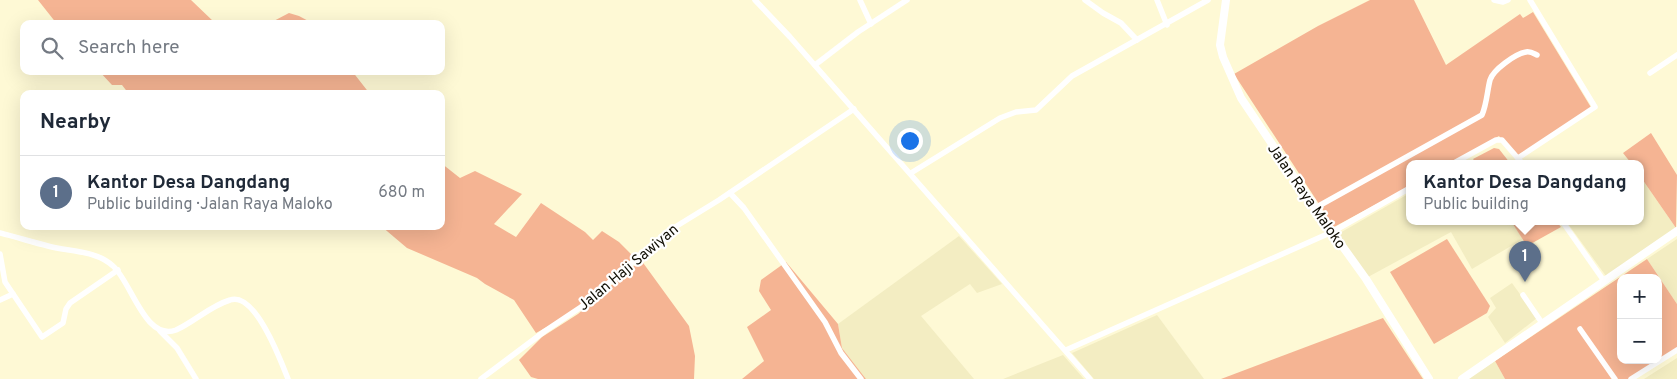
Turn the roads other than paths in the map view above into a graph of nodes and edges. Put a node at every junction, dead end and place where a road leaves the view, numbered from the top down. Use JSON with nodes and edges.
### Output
{"nodes":[{"id":1,"x":756,"y":0,"type":"edge"},
{"id":2,"x":860,"y":0,"type":"edge"},
{"id":3,"x":907,"y":0,"type":"edge"},
{"id":4,"x":1085,"y":0,"type":"edge"},
{"id":5,"x":1156,"y":0,"type":"edge"},
{"id":6,"x":1208,"y":0,"type":"edge"},
{"id":7,"x":1226,"y":0,"type":"edge"},
{"id":8,"x":1494,"y":0,"type":"edge"},
{"id":9,"x":1508,"y":0,"type":"edge"},
{"id":10,"x":1530,"y":0,"type":"edge"},
{"id":11,"x":871,"y":24,"type":"junction"},
{"id":12,"x":1167,"y":25,"type":"junction"},
{"id":13,"x":1138,"y":40,"type":"junction"},
{"id":14,"x":1537,"y":54,"type":"dead end"},
{"id":15,"x":1677,"y":55,"type":"edge"},
{"id":16,"x":815,"y":65,"type":"junction"},
{"id":17,"x":1650,"y":74,"type":"dead end"},
{"id":18,"x":854,"y":109,"type":"junction"},
{"id":19,"x":1459,"y":160,"type":"edge"},
{"id":20,"x":1519,"y":160,"type":"edge"},
{"id":21,"x":1521,"y":160,"type":"edge"},
{"id":22,"x":911,"y":174,"type":"junction"},
{"id":23,"x":1406,"y":190,"type":"edge"},
{"id":24,"x":730,"y":193,"type":"junction"},
{"id":25,"x":1315,"y":208,"type":"junction"},
{"id":26,"x":1565,"y":225,"type":"edge"},
{"id":27,"x":1332,"y":232,"type":"junction"},
{"id":28,"x":1677,"y":232,"type":"edge"},
{"id":29,"x":0,"y":233,"type":"edge"},
{"id":30,"x":0,"y":254,"type":"edge"},
{"id":31,"x":118,"y":270,"type":"junction"},
{"id":32,"x":1604,"y":281,"type":"junction"},
{"id":33,"x":13,"y":294,"type":"junction"},
{"id":34,"x":1523,"y":295,"type":"dead end"},
{"id":35,"x":0,"y":300,"type":"edge"},
{"id":36,"x":1542,"y":323,"type":"junction"},
{"id":37,"x":1580,"y":328,"type":"dead end"},
{"id":38,"x":158,"y":329,"type":"junction"},
{"id":39,"x":1066,"y":350,"type":"junction"},
{"id":40,"x":1677,"y":350,"type":"edge"},
{"id":41,"x":196,"y":379,"type":"edge"},
{"id":42,"x":288,"y":379,"type":"edge"},
{"id":43,"x":481,"y":379,"type":"edge"},
{"id":44,"x":861,"y":379,"type":"edge"},
{"id":45,"x":1090,"y":379,"type":"edge"},
{"id":46,"x":1429,"y":379,"type":"edge"},
{"id":47,"x":1462,"y":379,"type":"edge"},
{"id":48,"x":1615,"y":379,"type":"edge"},
{"id":49,"x":1631,"y":379,"type":"edge"}],
"edges":[{"from":1,"to":16,"type":"street"},
{"from":2,"to":11,"type":"street"},
{"from":3,"to":11,"type":"street"},
{"from":4,"to":13,"type":"street"},
{"from":5,"to":12,"type":"street"},
{"from":6,"to":12,"type":"street"},
{"from":7,"to":25,"type":"street","name":"Jalan Raya Maloko"},
{"from":8,"to":9,"type":"street"},
{"from":10,"to":21,"type":"street"},
{"from":11,"to":16,"type":"street"},
{"from":12,"to":13,"type":"street"},
{"from":13,"to":22,"type":"street"},
{"from":14,"to":25,"type":"street"},
{"from":15,"to":17,"type":"street"},
{"from":16,"to":18,"type":"street"},
{"from":18,"to":22,"type":"street"},
{"from":18,"to":24,"type":"street","name":"Jalan Haji Sawiyan"},
{"from":19,"to":20,"type":"street"},
{"from":22,"to":39,"type":"street"},
{"from":23,"to":27,"type":"street"},
{"from":24,"to":43,"type":"street","name":"Jalan Haji Sawiyan"},
{"from":24,"to":44,"type":"street"},
{"from":25,"to":27,"type":"street","name":"Jalan Raya Maloko"},
{"from":26,"to":32,"type":"street"},
{"from":27,"to":39,"type":"street"},
{"from":27,"to":46,"type":"street","name":"Jalan Raya Maloko"},
{"from":28,"to":32,"type":"street"},
{"from":29,"to":31,"type":"street"},
{"from":30,"to":33,"type":"street"},
{"from":31,"to":33,"type":"street"},
{"from":31,"to":38,"type":"street"},
{"from":32,"to":36,"type":"street"},
{"from":33,"to":35,"type":"street"},
{"from":34,"to":36,"type":"street"},
{"from":36,"to":47,"type":"street"},
{"from":37,"to":48,"type":"street"},
{"from":38,"to":41,"type":"street"},
{"from":38,"to":42,"type":"street"},
{"from":39,"to":45,"type":"street"},
{"from":40,"to":49,"type":"street"}]}
